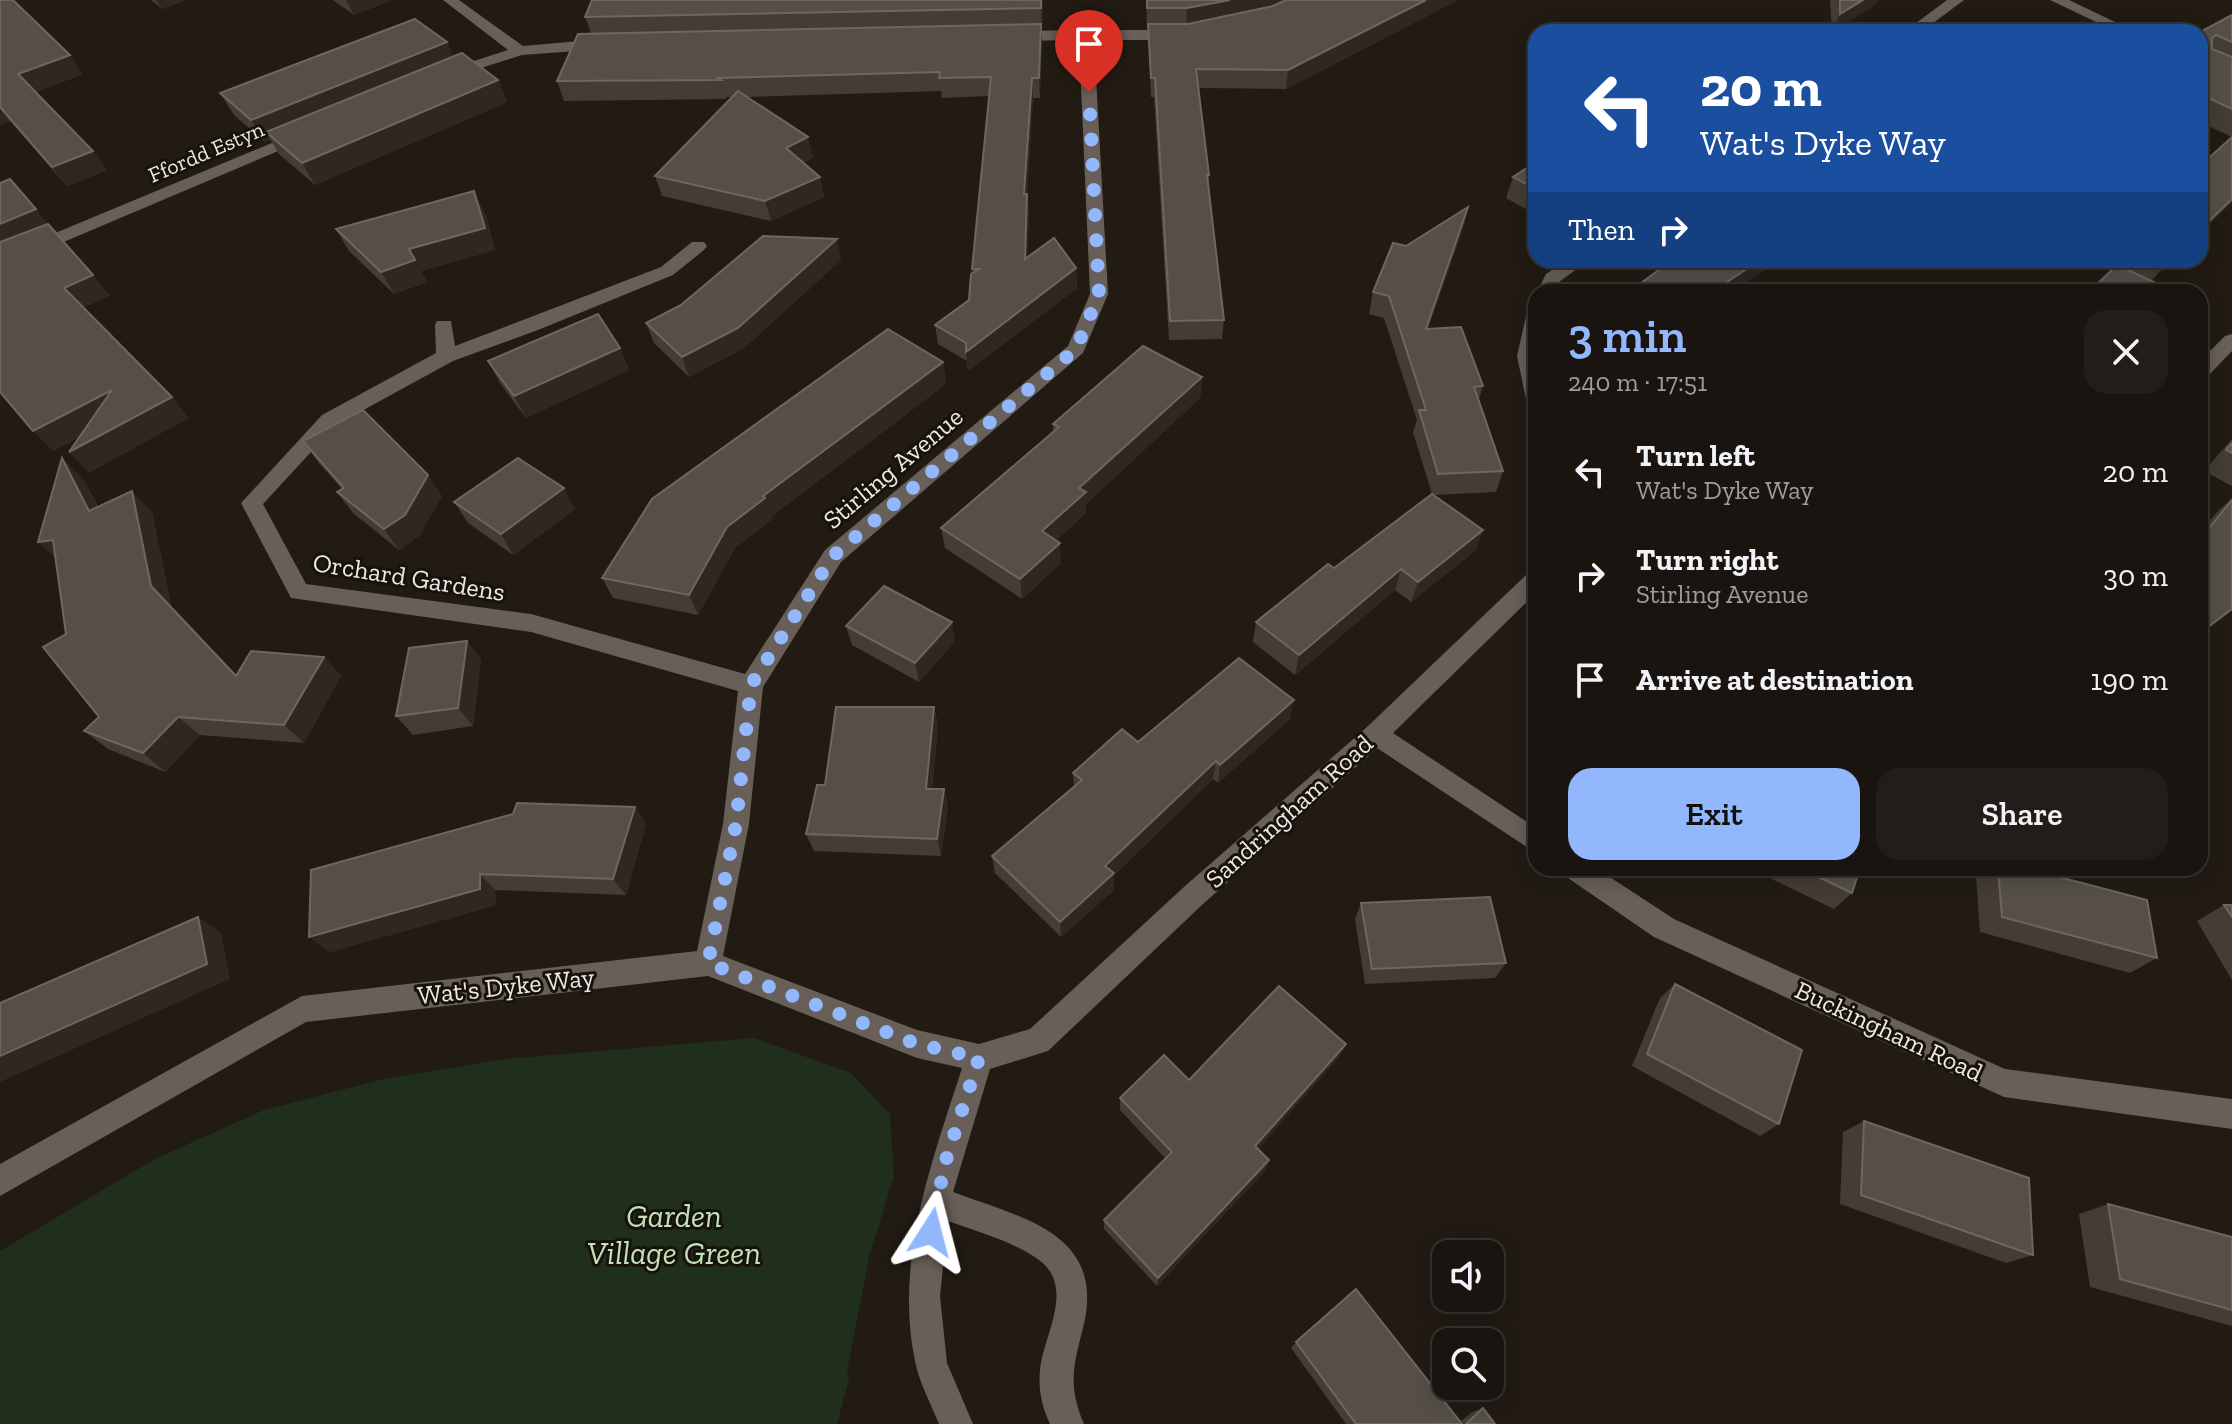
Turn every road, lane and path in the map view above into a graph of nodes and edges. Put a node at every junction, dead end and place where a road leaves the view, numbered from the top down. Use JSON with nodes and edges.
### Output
{"nodes":[{"id":1,"x":450,"y":0,"type":"edge"},
{"id":2,"x":1957,"y":0,"type":"edge"},
{"id":3,"x":2057,"y":0,"type":"edge"},
{"id":4,"x":1922,"y":24,"type":"edge"},
{"id":5,"x":2111,"y":24,"type":"edge"},
{"id":6,"x":1199,"y":33,"type":"edge"},
{"id":7,"x":1086,"y":34,"type":"junction"},
{"id":8,"x":991,"y":36,"type":"edge"},
{"id":9,"x":612,"y":44,"type":"edge"},
{"id":10,"x":520,"y":51,"type":"junction"},
{"id":11,"x":432,"y":80,"type":"edge"},
{"id":12,"x":317,"y":129,"type":"edge"},
{"id":13,"x":698,"y":246,"type":"dead end"},
{"id":14,"x":0,"y":263,"type":"edge"},
{"id":15,"x":1568,"y":268,"type":"edge"},
{"id":16,"x":1549,"y":284,"type":"edge"},
{"id":17,"x":444,"y":325,"type":"dead end"},
{"id":18,"x":2232,"y":340,"type":"edge"},
{"id":19,"x":446,"y":356,"type":"junction"},
{"id":20,"x":2208,"y":364,"type":"edge"},
{"id":21,"x":1528,"y":587,"type":"edge"},
{"id":22,"x":751,"y":685,"type":"junction"},
{"id":23,"x":1376,"y":734,"type":"junction"},
{"id":24,"x":1528,"y":837,"type":"edge"},
{"id":25,"x":1586,"y":876,"type":"edge"},
{"id":26,"x":708,"y":963,"type":"junction"},
{"id":27,"x":1038,"y":1041,"type":"joint"},
{"id":28,"x":979,"y":1058,"type":"junction"},
{"id":29,"x":2232,"y":1114,"type":"edge"},
{"id":30,"x":0,"y":1181,"type":"edge"},
{"id":31,"x":935,"y":1201,"type":"junction"},
{"id":32,"x":956,"y":1424,"type":"edge"},
{"id":33,"x":1067,"y":1424,"type":"edge"}],
"edges":[{"from":1,"to":10,"type":"street"},
{"from":2,"to":4,"type":"street"},
{"from":3,"to":5,"type":"street"},
{"from":6,"to":7,"type":"street"},
{"from":7,"to":8,"type":"street"},
{"from":7,"to":22,"type":"street","name":"Stirling Avenue"},
{"from":9,"to":10,"type":"street"},
{"from":10,"to":11,"type":"street"},
{"from":12,"to":14,"type":"street","name":"Ffordd Estyn"},
{"from":13,"to":19,"type":"street","name":"Orchard Gardens"},
{"from":15,"to":16,"type":"street"},
{"from":17,"to":19,"type":"street"},
{"from":18,"to":20,"type":"street"},
{"from":19,"to":22,"type":"street","name":"Orchard Gardens"},
{"from":21,"to":23,"type":"street","name":"Sandringham Road"},
{"from":22,"to":26,"type":"street","name":"Stirling Avenue"},
{"from":23,"to":24,"type":"street"},
{"from":23,"to":27,"type":"street","name":"Sandringham Road"},
{"from":25,"to":29,"type":"street","name":"Buckingham Road"},
{"from":26,"to":28,"type":"street","name":"Wat's Dyke Way"},
{"from":26,"to":30,"type":"street","name":"Wat's Dyke Way"},
{"from":27,"to":28,"type":"street","name":"Wat's Dyke Way"},
{"from":28,"to":31,"type":"street"},
{"from":31,"to":32,"type":"street"},
{"from":31,"to":33,"type":"street"}]}
